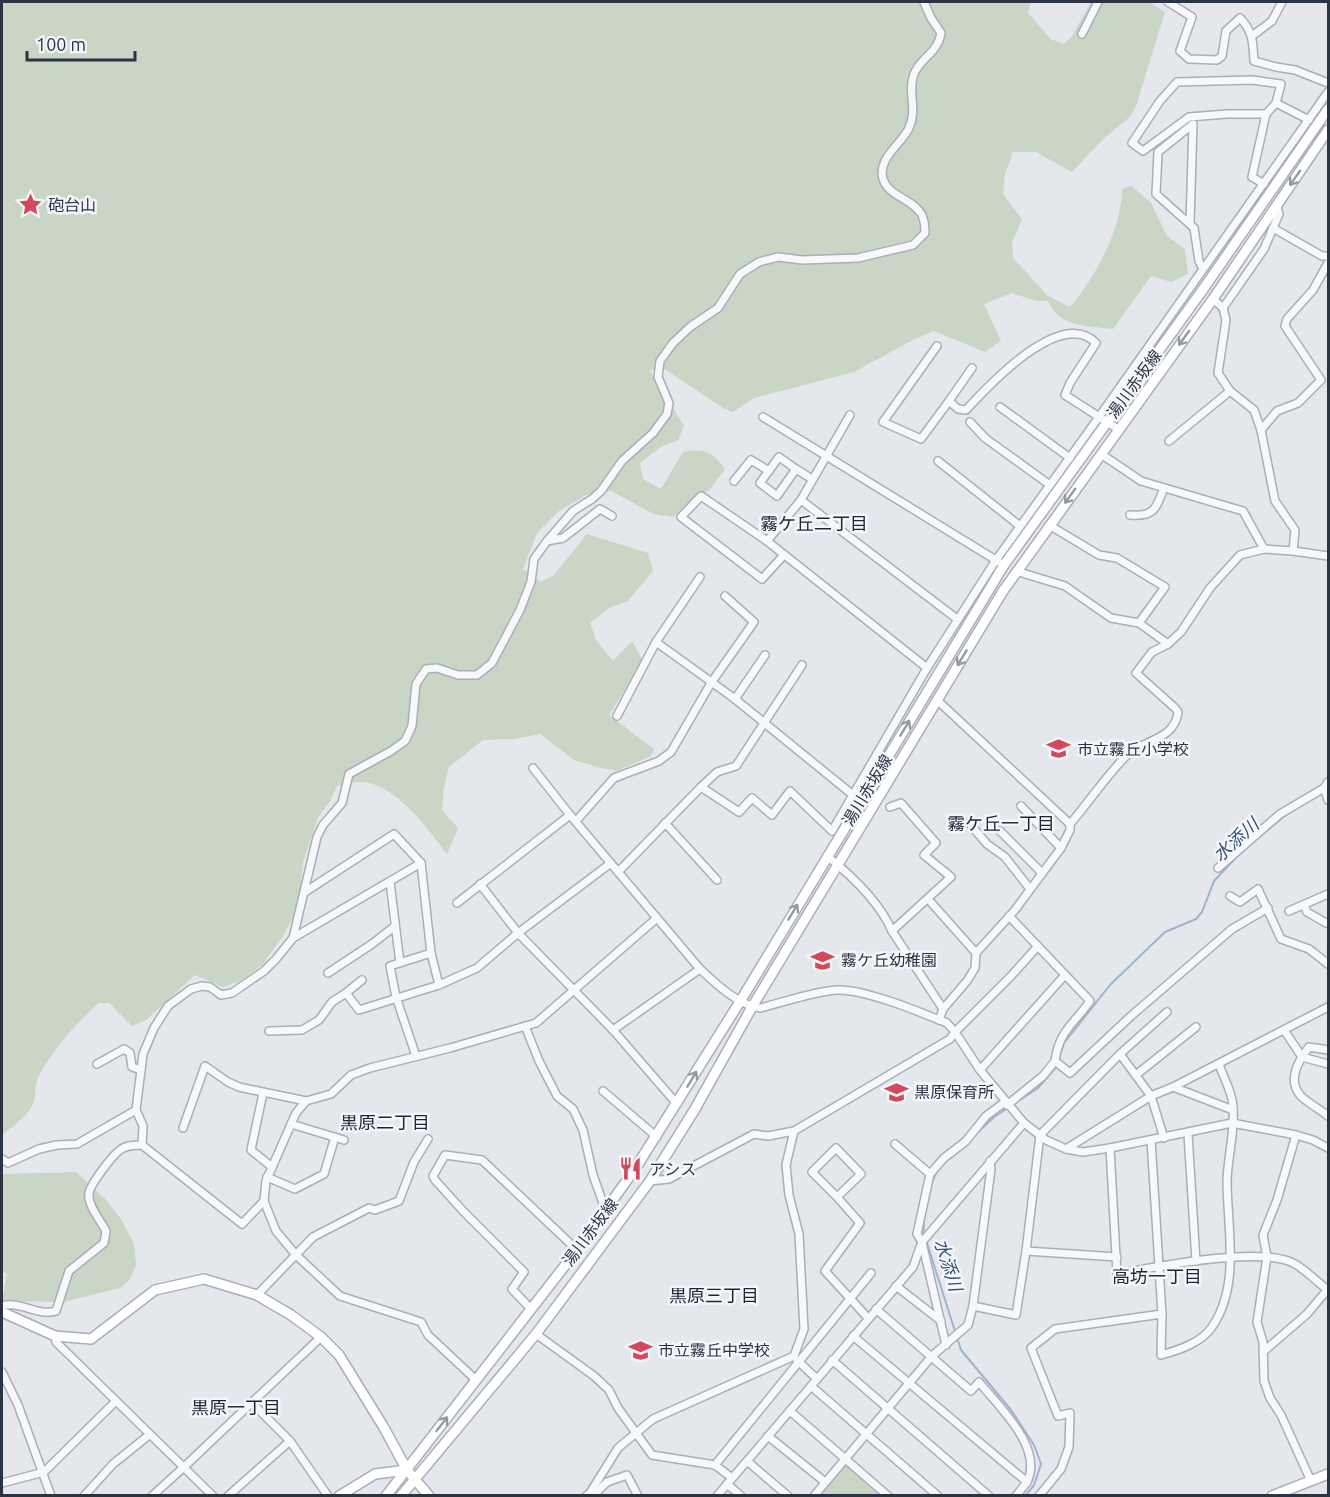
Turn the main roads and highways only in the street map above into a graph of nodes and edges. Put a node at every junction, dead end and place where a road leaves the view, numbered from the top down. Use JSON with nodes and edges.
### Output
{"nodes":[{"id":1,"x":1329,"y":109,"type":"edge"},
{"id":2,"x":1329,"y":130,"type":"edge"},
{"id":3,"x":2,"y":1312,"type":"edge"},
{"id":4,"x":407,"y":1470,"type":"junction"},
{"id":5,"x":1329,"y":1474,"type":"edge"},
{"id":6,"x":414,"y":1479,"type":"junction"},
{"id":7,"x":339,"y":1496,"type":"edge"},
{"id":8,"x":386,"y":1496,"type":"edge"},
{"id":9,"x":401,"y":1496,"type":"edge"},
{"id":10,"x":429,"y":1496,"type":"edge"},
{"id":11,"x":1272,"y":1496,"type":"edge"}],
"edges":[{"from":4,"to":1,"type":"main road","name":"湯川赤坂線","one_way":true},
{"from":2,"to":6,"type":"main road","name":"湯川赤坂線","one_way":true},
{"from":3,"to":4,"type":"main road"},
{"from":4,"to":6,"type":"main road"},
{"from":4,"to":7,"type":"main road"},
{"from":4,"to":8,"type":"main road","name":"湯川赤坂線"},
{"from":5,"to":11,"type":"main road"},
{"from":6,"to":9,"type":"main road","name":"湯川赤坂線"},
{"from":6,"to":10,"type":"main road"}]}
